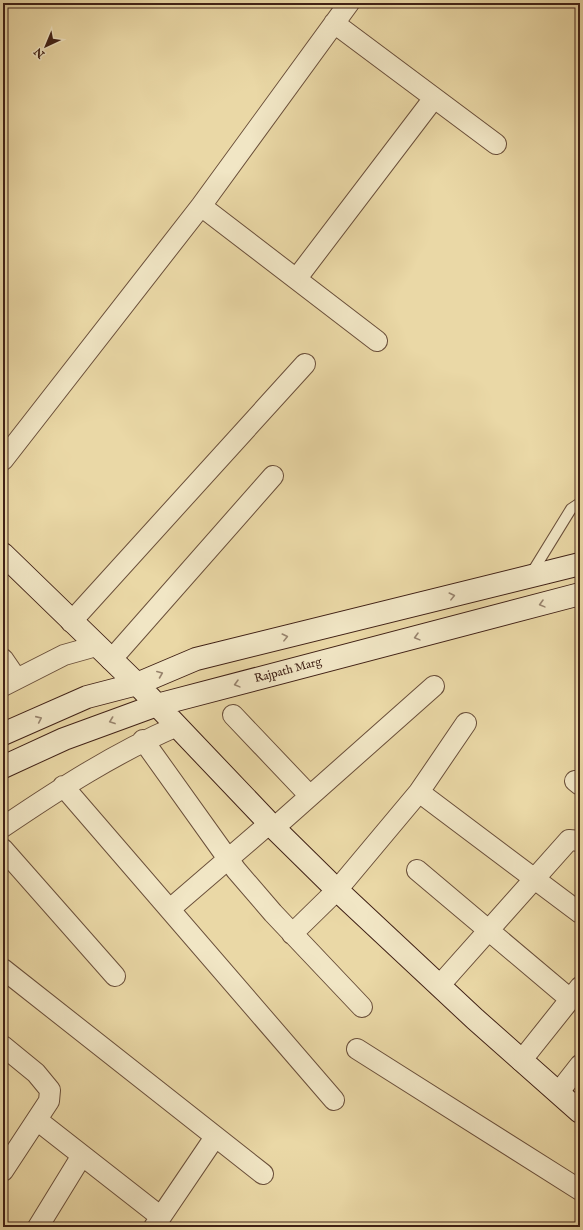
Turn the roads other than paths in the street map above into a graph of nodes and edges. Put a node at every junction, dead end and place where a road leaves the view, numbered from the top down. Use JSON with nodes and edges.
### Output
{"nodes":[{"id":1,"x":349,"y":3,"type":"edge"},
{"id":2,"x":334,"y":24,"type":"junction"},
{"id":3,"x":434,"y":98,"type":"junction"},
{"id":4,"x":496,"y":144,"type":"dead end"},
{"id":5,"x":201,"y":206,"type":"junction"},
{"id":6,"x":297,"y":278,"type":"junction"},
{"id":7,"x":377,"y":341,"type":"dead end"},
{"id":8,"x":305,"y":364,"type":"dead end"},
{"id":9,"x":3,"y":460,"type":"edge"},
{"id":10,"x":273,"y":476,"type":"dead end"},
{"id":11,"x":580,"y":503,"type":"edge"},
{"id":12,"x":3,"y":554,"type":"edge"},
{"id":13,"x":580,"y":564,"type":"edge"},
{"id":14,"x":529,"y":577,"type":"junction"},
{"id":15,"x":580,"y":594,"type":"edge"},
{"id":16,"x":71,"y":622,"type":"junction"},
{"id":17,"x":104,"y":653,"type":"junction"},
{"id":18,"x":3,"y":659,"type":"edge"},
{"id":19,"x":10,"y":682,"type":"edge"},
{"id":20,"x":137,"y":684,"type":"junction"},
{"id":21,"x":434,"y":686,"type":"dead end"},
{"id":22,"x":157,"y":705,"type":"junction"},
{"id":23,"x":233,"y":715,"type":"dead end"},
{"id":24,"x":466,"y":723,"type":"dead end"},
{"id":25,"x":177,"y":726,"type":"junction"},
{"id":26,"x":3,"y":734,"type":"edge"},
{"id":27,"x":144,"y":740,"type":"junction"},
{"id":28,"x":3,"y":767,"type":"edge"},
{"id":29,"x":63,"y":786,"type":"junction"},
{"id":30,"x":419,"y":792,"type":"junction"},
{"id":31,"x":310,"y":796,"type":"junction"},
{"id":32,"x":272,"y":826,"type":"junction"},
{"id":33,"x":3,"y":827,"type":"edge"},
{"id":34,"x":580,"y":841,"type":"edge"},
{"id":35,"x":3,"y":849,"type":"edge"},
{"id":36,"x":228,"y":859,"type":"junction"},
{"id":37,"x":417,"y":870,"type":"dead end"},
{"id":38,"x":533,"y":878,"type":"junction"},
{"id":39,"x":337,"y":890,"type":"junction"},
{"id":40,"x":170,"y":909,"type":"junction"},
{"id":41,"x":580,"y":913,"type":"edge"},
{"id":42,"x":488,"y":930,"type":"junction"},
{"id":43,"x":292,"y":934,"type":"junction"},
{"id":44,"x":3,"y":969,"type":"edge"},
{"id":45,"x":115,"y":976,"type":"dead end"},
{"id":46,"x":439,"y":986,"type":"junction"},
{"id":47,"x":575,"y":993,"type":"edge"},
{"id":48,"x":362,"y":1007,"type":"dead end"},
{"id":49,"x":3,"y":1046,"type":"edge"},
{"id":50,"x":357,"y":1049,"type":"dead end"},
{"id":51,"x":521,"y":1061,"type":"junction"},
{"id":52,"x":580,"y":1065,"type":"edge"},
{"id":53,"x":558,"y":1093,"type":"junction"},
{"id":54,"x":334,"y":1100,"type":"dead end"},
{"id":55,"x":580,"y":1112,"type":"edge"},
{"id":56,"x":37,"y":1120,"type":"junction"},
{"id":57,"x":215,"y":1137,"type":"junction"},
{"id":58,"x":81,"y":1157,"type":"junction"},
{"id":59,"x":3,"y":1171,"type":"edge"},
{"id":60,"x":262,"y":1174,"type":"dead end"},
{"id":61,"x":580,"y":1190,"type":"edge"},
{"id":62,"x":157,"y":1222,"type":"edge"},
{"id":63,"x":38,"y":1227,"type":"edge"}],
"edges":[{"from":1,"to":2,"type":"street"},
{"from":2,"to":3,"type":"street"},
{"from":2,"to":5,"type":"street"},
{"from":3,"to":4,"type":"street"},
{"from":3,"to":6,"type":"street"},
{"from":5,"to":6,"type":"street"},
{"from":5,"to":9,"type":"street"},
{"from":6,"to":7,"type":"street"},
{"from":8,"to":16,"type":"street"},
{"from":10,"to":17,"type":"street"},
{"from":11,"to":14,"type":"lane"},
{"from":12,"to":16,"type":"main road"},
{"from":13,"to":14,"type":"main road"},
{"from":20,"to":14,"type":"main road","one_way":true},
{"from":15,"to":22,"type":"main road","name":"Rajpath Marg","one_way":true},
{"from":16,"to":17,"type":"main road"},
{"from":17,"to":19,"type":"street"},
{"from":17,"to":20,"type":"main road"},
{"from":18,"to":19,"type":"street"},
{"from":20,"to":22,"type":"main road"},
{"from":26,"to":20,"type":"main road","one_way":true},
{"from":21,"to":31,"type":"street"},
{"from":22,"to":25,"type":"main road"},
{"from":22,"to":28,"type":"main road","name":"Rajpath Marg","one_way":true},
{"from":23,"to":31,"type":"street"},
{"from":24,"to":30,"type":"street"},
{"from":25,"to":27,"type":"street"},
{"from":25,"to":32,"type":"main road"},
{"from":27,"to":29,"type":"street"},
{"from":27,"to":36,"type":"street"},
{"from":29,"to":33,"type":"street"},
{"from":29,"to":40,"type":"street"},
{"from":30,"to":38,"type":"street"},
{"from":30,"to":39,"type":"street"},
{"from":31,"to":32,"type":"street"},
{"from":32,"to":36,"type":"street"},
{"from":32,"to":39,"type":"main road"},
{"from":34,"to":38,"type":"street"},
{"from":35,"to":45,"type":"street"},
{"from":36,"to":40,"type":"street"},
{"from":36,"to":43,"type":"street"},
{"from":37,"to":42,"type":"street"},
{"from":38,"to":41,"type":"street"},
{"from":38,"to":42,"type":"street"},
{"from":39,"to":43,"type":"street"},
{"from":39,"to":46,"type":"main road"},
{"from":40,"to":54,"type":"street"},
{"from":42,"to":46,"type":"street"},
{"from":42,"to":47,"type":"street"},
{"from":43,"to":48,"type":"street"},
{"from":44,"to":57,"type":"street"},
{"from":46,"to":51,"type":"main road"},
{"from":47,"to":51,"type":"street"},
{"from":49,"to":56,"type":"street"},
{"from":50,"to":61,"type":"street"},
{"from":51,"to":53,"type":"main road"},
{"from":52,"to":53,"type":"street"},
{"from":53,"to":55,"type":"main road"},
{"from":56,"to":58,"type":"street"},
{"from":56,"to":59,"type":"street"},
{"from":57,"to":60,"type":"street"},
{"from":57,"to":62,"type":"street"},
{"from":58,"to":62,"type":"street"},
{"from":58,"to":63,"type":"street"}]}
